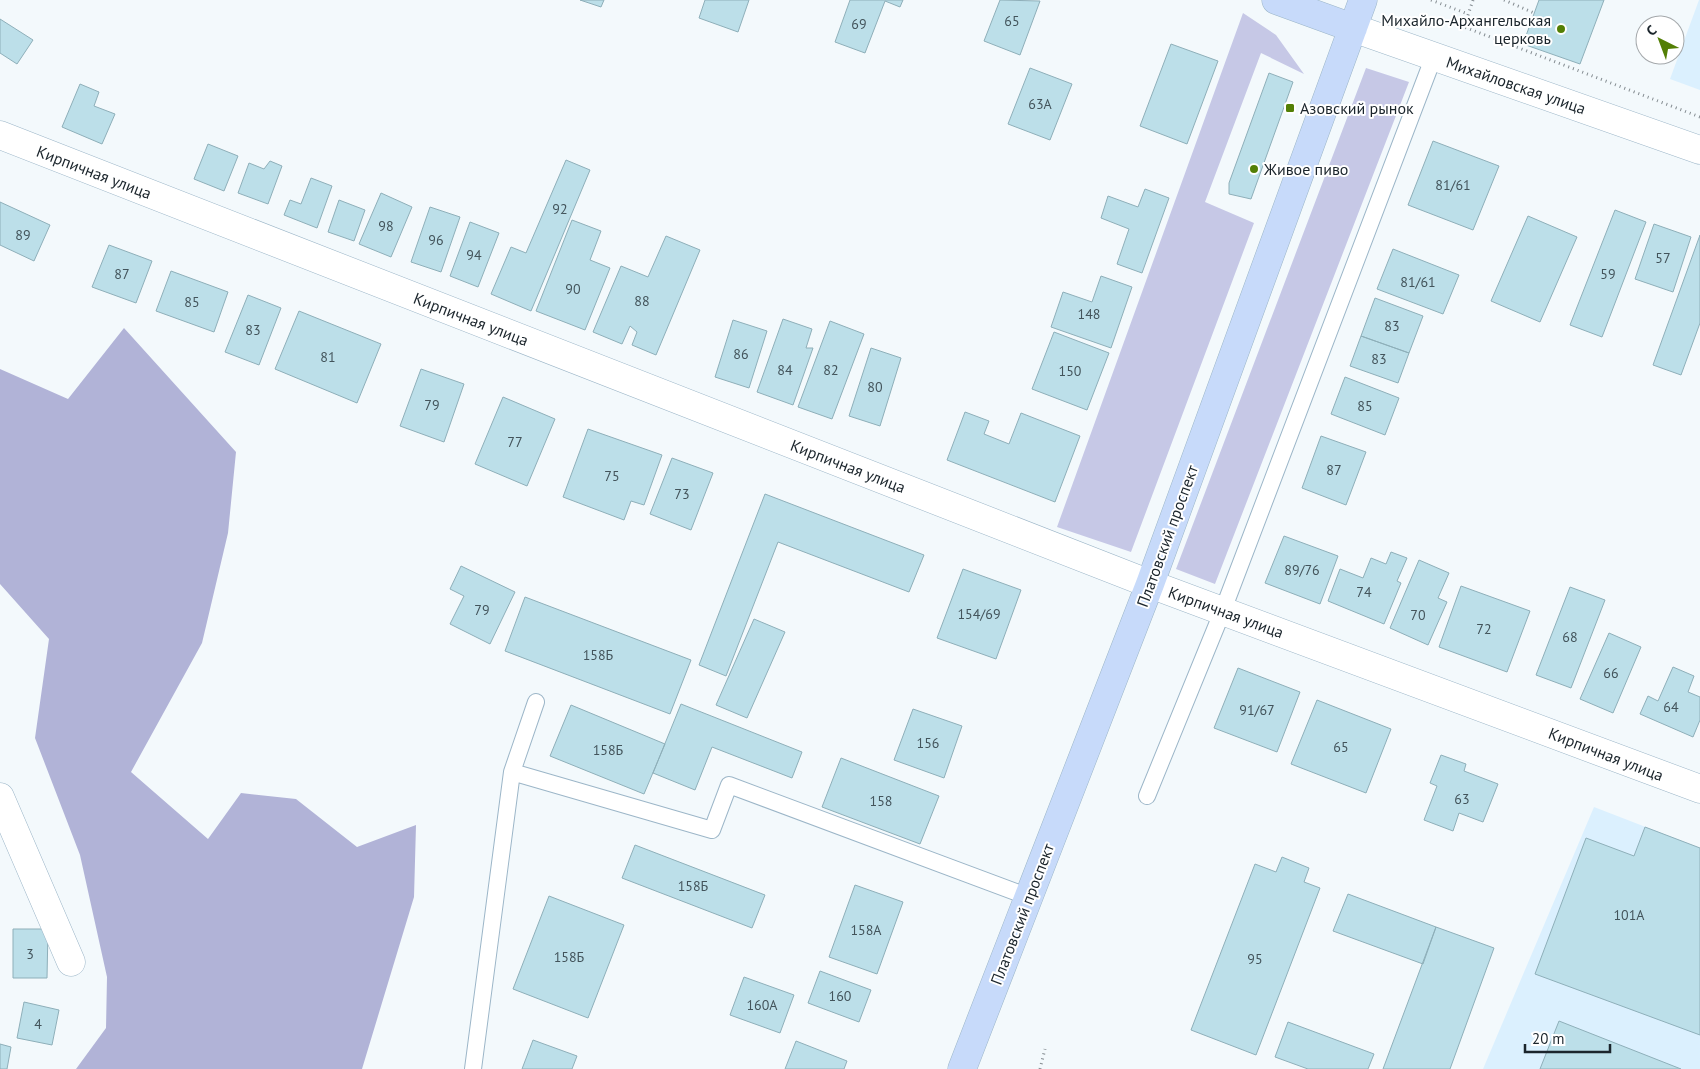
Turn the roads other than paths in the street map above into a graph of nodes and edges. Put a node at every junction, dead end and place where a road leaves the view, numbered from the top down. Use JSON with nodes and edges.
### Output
{"nodes":[{"id":1,"x":1276,"y":0,"type":"edge"},
{"id":2,"x":1365,"y":0,"type":"edge"},
{"id":3,"x":1306,"y":5,"type":"edge"},
{"id":4,"x":1353,"y":28,"type":"junction"},
{"id":5,"x":1434,"y":56,"type":"junction"},
{"id":6,"x":0,"y":136,"type":"edge"},
{"id":7,"x":1700,"y":150,"type":"edge"},
{"id":8,"x":1150,"y":584,"type":"junction"},
{"id":9,"x":1223,"y":610,"type":"junction"},
{"id":10,"x":536,"y":702,"type":"dead end"},
{"id":11,"x":512,"y":772,"type":"junction"},
{"id":12,"x":1700,"y":789,"type":"edge"},
{"id":13,"x":1147,"y":796,"type":"dead end"},
{"id":14,"x":0,"y":797,"type":"edge"},
{"id":15,"x":1029,"y":897,"type":"junction"},
{"id":16,"x":71,"y":962,"type":"dead end"},
{"id":17,"x":474,"y":1069,"type":"edge"},
{"id":18,"x":962,"y":1069,"type":"edge"}],
"edges":[{"from":1,"to":3,"type":"main road","name":"Михайловская улица"},
{"from":2,"to":4,"type":"main road","name":"Платовский проспект"},
{"from":3,"to":4,"type":"main road","name":"Михайловская улица"},
{"from":4,"to":5,"type":"street","name":"Михайловская улица"},
{"from":4,"to":8,"type":"main road","name":"Платовский проспект"},
{"from":5,"to":7,"type":"street","name":"Михайловская улица"},
{"from":5,"to":9,"type":"lane"},
{"from":6,"to":8,"type":"street","name":"Кирпичная улица"},
{"from":8,"to":9,"type":"street","name":"Кирпичная улица"},
{"from":8,"to":15,"type":"main road","name":"Платовский проспект"},
{"from":9,"to":12,"type":"street","name":"Кирпичная улица"},
{"from":9,"to":13,"type":"lane"},
{"from":10,"to":11,"type":"lane"},
{"from":11,"to":15,"type":"lane"},
{"from":11,"to":17,"type":"lane"},
{"from":14,"to":16,"type":"street"},
{"from":15,"to":18,"type":"main road","name":"Платовский проспект"}]}
